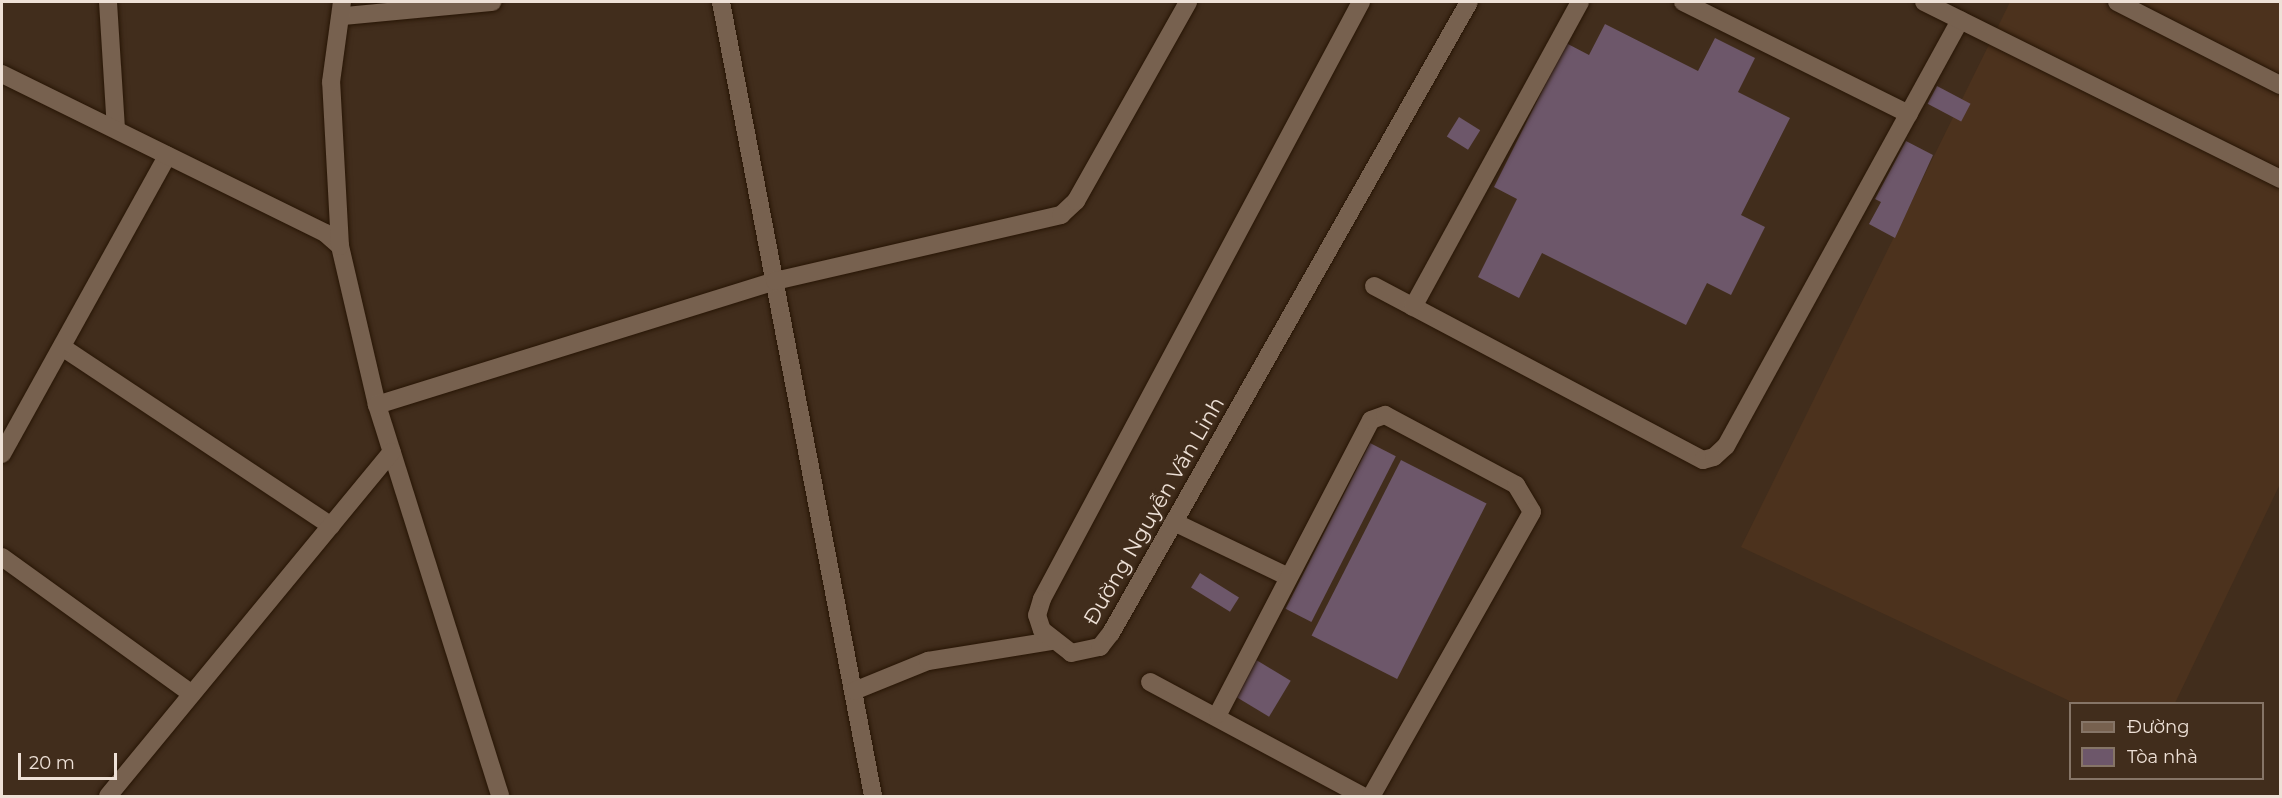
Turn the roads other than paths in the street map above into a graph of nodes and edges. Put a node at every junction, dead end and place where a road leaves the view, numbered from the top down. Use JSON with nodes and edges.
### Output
{"nodes":[{"id":1,"x":108,"y":2,"type":"edge"},
{"id":2,"x":492,"y":2,"type":"edge"},
{"id":3,"x":721,"y":2,"type":"edge"},
{"id":4,"x":1188,"y":2,"type":"edge"},
{"id":5,"x":1361,"y":2,"type":"edge"},
{"id":6,"x":1469,"y":2,"type":"edge"},
{"id":7,"x":1580,"y":2,"type":"edge"},
{"id":8,"x":1683,"y":2,"type":"edge"},
{"id":9,"x":1924,"y":2,"type":"edge"},
{"id":10,"x":2117,"y":2,"type":"edge"},
{"id":11,"x":343,"y":9,"type":"edge"},
{"id":12,"x":1960,"y":20,"type":"junction"},
{"id":13,"x":2,"y":74,"type":"edge"},
{"id":14,"x":2280,"y":85,"type":"edge"},
{"id":15,"x":1909,"y":114,"type":"junction"},
{"id":16,"x":116,"y":128,"type":"junction"},
{"id":17,"x":167,"y":156,"type":"junction"},
{"id":18,"x":2280,"y":179,"type":"edge"},
{"id":19,"x":340,"y":246,"type":"junction"},
{"id":20,"x":775,"y":281,"type":"junction"},
{"id":21,"x":1374,"y":286,"type":"dead end"},
{"id":22,"x":1413,"y":307,"type":"junction"},
{"id":23,"x":62,"y":347,"type":"junction"},
{"id":24,"x":377,"y":405,"type":"junction"},
{"id":25,"x":392,"y":452,"type":"junction"},
{"id":26,"x":2,"y":454,"type":"edge"},
{"id":27,"x":1174,"y":522,"type":"junction"},
{"id":28,"x":331,"y":526,"type":"junction"},
{"id":29,"x":2,"y":557,"type":"edge"},
{"id":30,"x":1289,"y":577,"type":"junction"},
{"id":31,"x":1052,"y":641,"type":"junction"},
{"id":32,"x":1150,"y":682,"type":"dead end"},
{"id":33,"x":855,"y":691,"type":"junction"},
{"id":34,"x":192,"y":694,"type":"junction"},
{"id":35,"x":1218,"y":714,"type":"junction"},
{"id":36,"x":108,"y":796,"type":"edge"},
{"id":37,"x":500,"y":796,"type":"edge"},
{"id":38,"x":873,"y":796,"type":"edge"},
{"id":39,"x":1363,"y":796,"type":"edge"},
{"id":40,"x":1371,"y":796,"type":"edge"}],
"edges":[{"from":1,"to":16,"type":"street"},
{"from":2,"to":11,"type":"street"},
{"from":3,"to":20,"type":"street"},
{"from":4,"to":20,"type":"street"},
{"from":5,"to":31,"type":"street"},
{"from":6,"to":27,"type":"street","name":"Đường Nguyễn Văn Linh"},
{"from":7,"to":22,"type":"street"},
{"from":8,"to":15,"type":"street"},
{"from":9,"to":12,"type":"street"},
{"from":10,"to":14,"type":"street"},
{"from":11,"to":19,"type":"street"},
{"from":12,"to":15,"type":"street"},
{"from":12,"to":18,"type":"street"},
{"from":13,"to":16,"type":"street"},
{"from":15,"to":22,"type":"street"},
{"from":16,"to":17,"type":"street"},
{"from":17,"to":19,"type":"street"},
{"from":17,"to":23,"type":"street"},
{"from":19,"to":24,"type":"street"},
{"from":20,"to":24,"type":"street"},
{"from":20,"to":33,"type":"street"},
{"from":21,"to":22,"type":"street"},
{"from":23,"to":26,"type":"street"},
{"from":23,"to":28,"type":"street"},
{"from":24,"to":25,"type":"street"},
{"from":25,"to":28,"type":"street"},
{"from":25,"to":37,"type":"street"},
{"from":27,"to":30,"type":"street"},
{"from":27,"to":31,"type":"street","name":"Đường Nguyễn Văn Linh"},
{"from":28,"to":34,"type":"street"},
{"from":29,"to":34,"type":"street"},
{"from":30,"to":35,"type":"street"},
{"from":30,"to":40,"type":"street"},
{"from":31,"to":33,"type":"street"},
{"from":32,"to":35,"type":"street"},
{"from":33,"to":38,"type":"street"},
{"from":34,"to":36,"type":"street"},
{"from":35,"to":39,"type":"street"}]}
